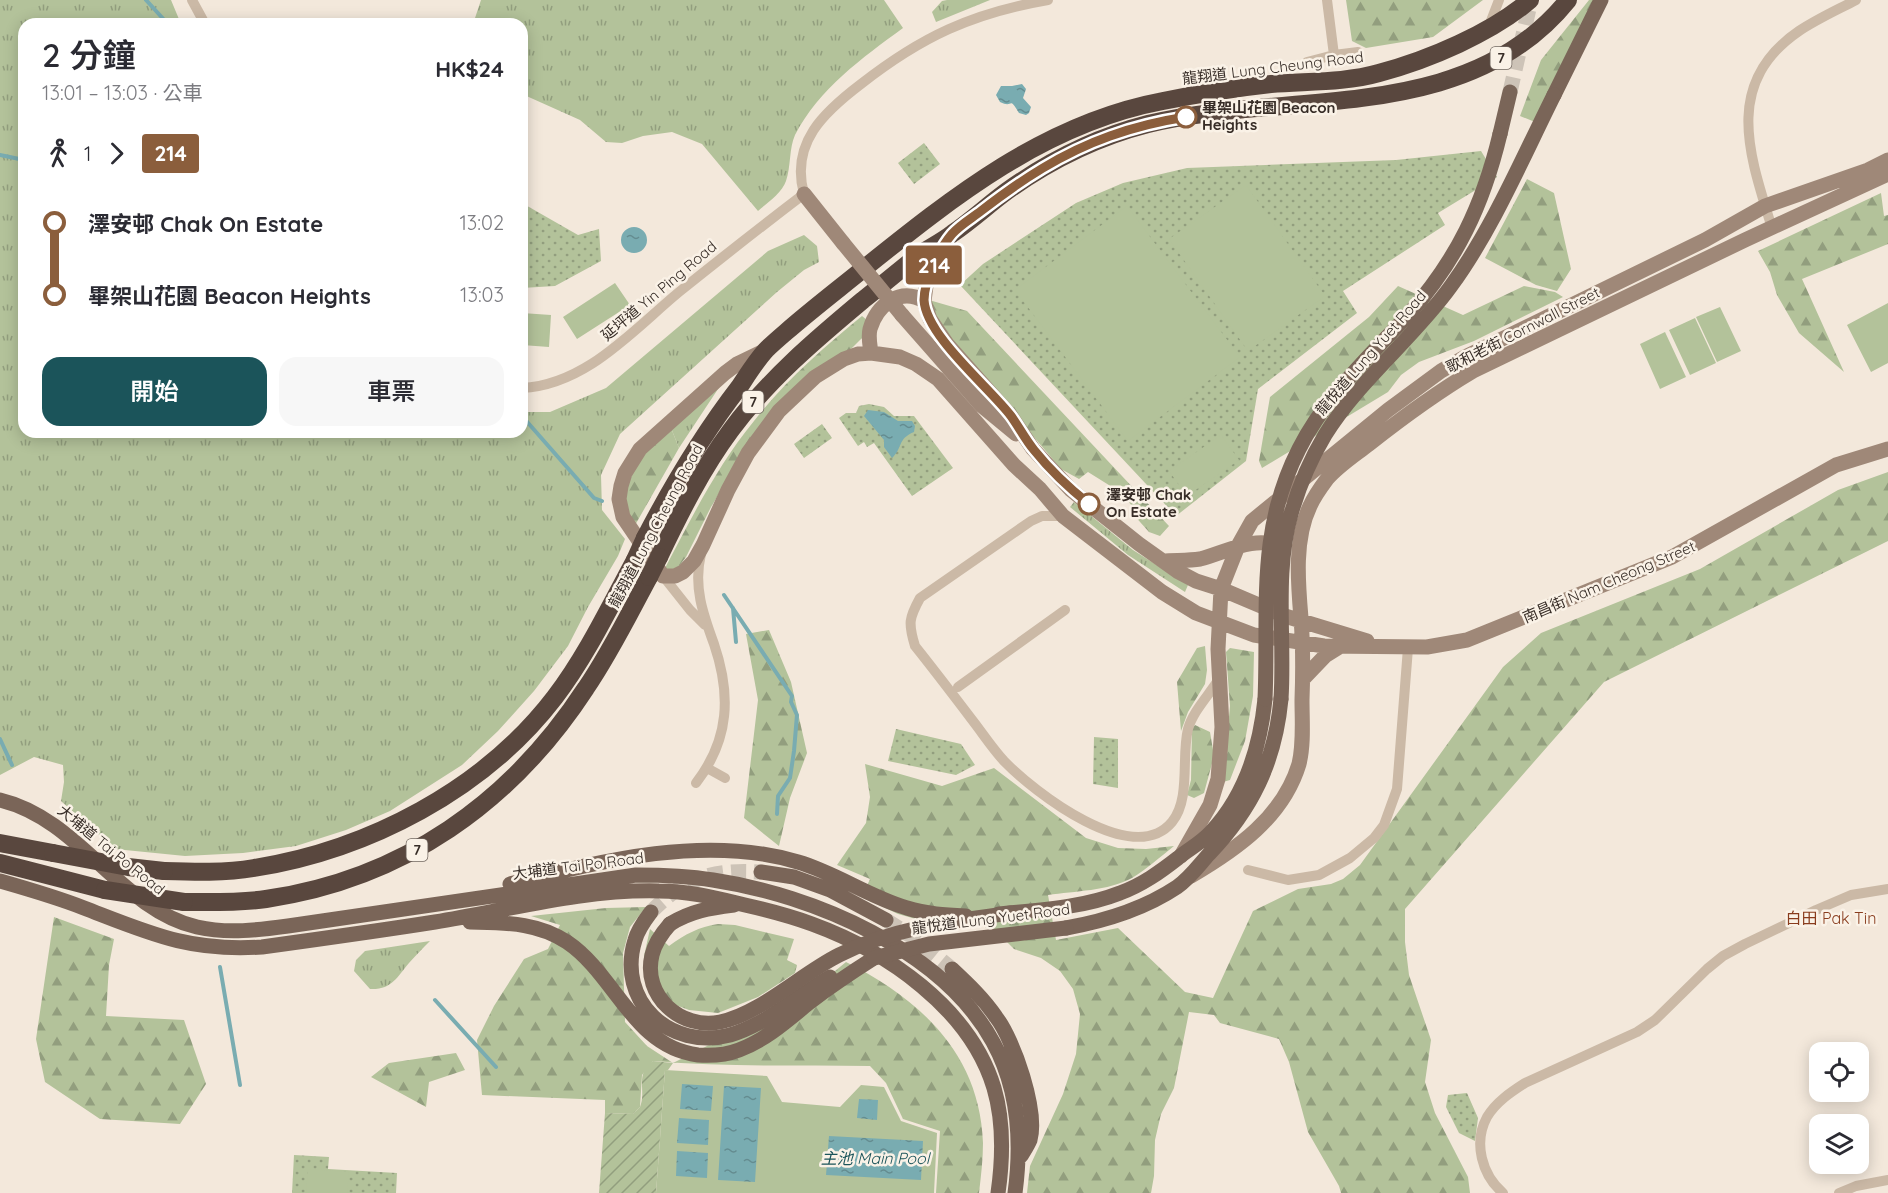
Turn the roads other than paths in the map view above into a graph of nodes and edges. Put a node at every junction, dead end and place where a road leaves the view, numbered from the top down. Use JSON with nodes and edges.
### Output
{"nodes":[{"id":1,"x":192,"y":0,"type":"edge"},
{"id":2,"x":1048,"y":0,"type":"edge"},
{"id":3,"x":1327,"y":0,"type":"edge"},
{"id":4,"x":1499,"y":0,"type":"edge"},
{"id":5,"x":1530,"y":0,"type":"edge"},
{"id":6,"x":1569,"y":0,"type":"edge"},
{"id":7,"x":1601,"y":0,"type":"edge"},
{"id":8,"x":1856,"y":0,"type":"edge"},
{"id":9,"x":202,"y":18,"type":"edge"},
{"id":10,"x":1489,"y":26,"type":"junction"},
{"id":11,"x":1358,"y":52,"type":"dead end"},
{"id":12,"x":1334,"y":55,"type":"junction"},
{"id":13,"x":1307,"y":62,"type":"dead end"},
{"id":14,"x":1510,"y":92,"type":"tunnel mouth"},
{"id":15,"x":1888,"y":160,"type":"edge"},
{"id":16,"x":1888,"y":174,"type":"edge"},
{"id":17,"x":804,"y":194,"type":"junction"},
{"id":18,"x":1765,"y":206,"type":"junction"},
{"id":19,"x":1772,"y":228,"type":"junction"},
{"id":20,"x":952,"y":234,"type":"junction"},
{"id":21,"x":924,"y":301,"type":"junction"},
{"id":22,"x":766,"y":350,"type":"junction"},
{"id":23,"x":871,"y":353,"type":"junction"},
{"id":24,"x":528,"y":388,"type":"edge"},
{"id":25,"x":982,"y":406,"type":"junction"},
{"id":26,"x":1033,"y":449,"type":"junction"},
{"id":27,"x":1888,"y":449,"type":"edge"},
{"id":28,"x":1040,"y":489,"type":"junction"},
{"id":29,"x":1063,"y":516,"type":"junction"},
{"id":30,"x":704,"y":545,"type":"junction"},
{"id":31,"x":1238,"y":546,"type":"junction"},
{"id":32,"x":1299,"y":558,"type":"junction"},
{"id":33,"x":1162,"y":561,"type":"junction"},
{"id":34,"x":656,"y":576,"type":"junction"},
{"id":35,"x":1221,"y":589,"type":"junction"},
{"id":36,"x":1065,"y":610,"type":"dead end"},
{"id":37,"x":1301,"y":620,"type":"junction"},
{"id":38,"x":1218,"y":621,"type":"junction"},
{"id":39,"x":708,"y":627,"type":"junction"},
{"id":40,"x":1302,"y":644,"type":"junction"},
{"id":41,"x":1343,"y":645,"type":"junction"},
{"id":42,"x":1384,"y":647,"type":"junction"},
{"id":43,"x":1408,"y":648,"type":"junction"},
{"id":44,"x":1220,"y":679,"type":"junction"},
{"id":45,"x":1303,"y":679,"type":"junction"},
{"id":46,"x":958,"y":687,"type":"dead end"},
{"id":47,"x":707,"y":768,"type":"junction"},
{"id":48,"x":725,"y":778,"type":"dead end"},
{"id":49,"x":696,"y":783,"type":"dead end"},
{"id":50,"x":0,"y":800,"type":"edge"},
{"id":51,"x":0,"y":843,"type":"edge"},
{"id":52,"x":1181,"y":856,"type":"junction"},
{"id":53,"x":0,"y":863,"type":"edge"},
{"id":54,"x":1248,"y":870,"type":"dead end"},
{"id":55,"x":761,"y":872,"type":"tunnel mouth"},
{"id":56,"x":1189,"y":877,"type":"junction"},
{"id":57,"x":0,"y":881,"type":"edge"},
{"id":58,"x":1888,"y":889,"type":"edge"},
{"id":59,"x":743,"y":904,"type":"junction"},
{"id":60,"x":422,"y":906,"type":"junction"},
{"id":61,"x":651,"y":912,"type":"tunnel mouth"},
{"id":62,"x":1011,"y":913,"type":"junction"},
{"id":63,"x":886,"y":920,"type":"tunnel mouth"},
{"id":64,"x":434,"y":922,"type":"junction"},
{"id":65,"x":874,"y":958,"type":"junction"},
{"id":66,"x":952,"y":969,"type":"tunnel mouth"},
{"id":67,"x":1019,"y":1160,"type":"junction"},
{"id":68,"x":1888,"y":1180,"type":"edge"},
{"id":69,"x":998,"y":1193,"type":"edge"},
{"id":70,"x":1015,"y":1193,"type":"edge"},
{"id":71,"x":1503,"y":1193,"type":"edge"},
{"id":72,"x":1839,"y":1193,"type":"edge"}],
"edges":[{"from":1,"to":9,"type":"street"},
{"from":2,"to":17,"type":"street"},
{"from":3,"to":12,"type":"street"},
{"from":4,"to":10,"type":"street"},
{"from":5,"to":10,"type":"highway","name":"龍翔道 Lung Cheung Road","number":"7"},
{"from":6,"to":20,"type":"highway","name":"龍翔道 Lung Cheung Road","number":"7"},
{"from":7,"to":56,"type":"main road","name":"龍悅道 Lung Yuet Road","bridge":true},
{"from":8,"to":18,"type":"street"},
{"from":10,"to":22,"type":"highway","name":"龍翔道 Lung Cheung Road","number":"7"},
{"from":11,"to":12,"type":"street"},
{"from":12,"to":13,"type":"street"},
{"from":14,"to":52,"type":"main road","name":"龍悅道 Lung Yuet Road","bridge":true},
{"from":15,"to":18,"type":"main road","name":"歌和老街 Cornwall Street"},
{"from":16,"to":19,"type":"main road","name":"歌和老街 Cornwall Street"},
{"from":17,"to":24,"type":"street","name":"延坪道 Yin Ping Road"},
{"from":17,"to":25,"type":"main road","name":"南昌街 Nam Cheong Street","bridge":true},
{"from":18,"to":19,"type":"street"},
{"from":18,"to":31,"type":"main road","name":"歌和老街 Cornwall Street"},
{"from":19,"to":32,"type":"main road","name":"歌和老街 Cornwall Street"},
{"from":20,"to":21,"type":"main road"},
{"from":20,"to":34,"type":"highway","name":"龍翔道 Lung Cheung Road","number":"7","bridge":true},
{"from":21,"to":23,"type":"main road"},
{"from":21,"to":26,"type":"main road","name":"南昌街 Nam Cheong Street"},
{"from":22,"to":34,"type":"main road"},
{"from":22,"to":51,"type":"highway","name":"龍翔道 Lung Cheung Road","number":"7","bridge":true},
{"from":23,"to":28,"type":"main road","name":"南昌街 Nam Cheong Street"},
{"from":23,"to":30,"type":"main road","name":"南昌街 Nam Cheong Street"},
{"from":25,"to":26,"type":"main road","name":"南昌街 Nam Cheong Street"},
{"from":25,"to":28,"type":"main road","name":"南昌街 Nam Cheong Street"},
{"from":26,"to":33,"type":"main road","name":"南昌街 Nam Cheong Street"},
{"from":27,"to":43,"type":"main road","name":"南昌街 Nam Cheong Street"},
{"from":28,"to":29,"type":"main road","name":"南昌街 Nam Cheong Street"},
{"from":29,"to":38,"type":"main road","name":"南昌街 Nam Cheong Street"},
{"from":29,"to":44,"type":"street"},
{"from":30,"to":34,"type":"main road","name":"南昌街 Nam Cheong Street"},
{"from":30,"to":39,"type":"street"},
{"from":31,"to":32,"type":"main road"},
{"from":31,"to":33,"type":"main road"},
{"from":31,"to":35,"type":"main road","name":"歌和老街 Cornwall Street"},
{"from":32,"to":37,"type":"main road","name":"歌和老街 Cornwall Street"},
{"from":33,"to":35,"type":"main road","name":"南昌街 Nam Cheong Street"},
{"from":34,"to":39,"type":"street"},
{"from":34,"to":53,"type":"highway","name":"龍翔道 Lung Cheung Road","number":"7","bridge":true},
{"from":35,"to":37,"type":"main road","name":"南昌街 Nam Cheong Street"},
{"from":35,"to":38,"type":"main road","name":"歌和老街 Cornwall Street"},
{"from":36,"to":46,"type":"street"},
{"from":37,"to":40,"type":"main road","name":"歌和老街 Cornwall Street"},
{"from":37,"to":42,"type":"main road","name":"南昌街 Nam Cheong Street"},
{"from":38,"to":40,"type":"main road","name":"南昌街 Nam Cheong Street"},
{"from":38,"to":44,"type":"main road","name":"龍悅道 Lung Yuet Road"},
{"from":39,"to":47,"type":"street"},
{"from":40,"to":41,"type":"main road","name":"南昌街 Nam Cheong Street"},
{"from":40,"to":45,"type":"main road","name":"龍悅道 Lung Yuet Road"},
{"from":41,"to":42,"type":"main road","name":"南昌街 Nam Cheong Street"},
{"from":41,"to":45,"type":"main road"},
{"from":42,"to":43,"type":"main road","name":"南昌街 Nam Cheong Street"},
{"from":43,"to":54,"type":"street"},
{"from":44,"to":52,"type":"main road","name":"龍悅道 Lung Yuet Road"},
{"from":45,"to":56,"type":"main road","name":"龍悅道 Lung Yuet Road"},
{"from":47,"to":48,"type":"street"},
{"from":47,"to":49,"type":"street"},
{"from":50,"to":60,"type":"main road","name":"大埔道 Tai Po Road"},
{"from":52,"to":62,"type":"main road","name":"龍悅道 Lung Yuet Road"},
{"from":55,"to":63,"type":"main road"},
{"from":56,"to":65,"type":"main road","name":"龍悅道 Lung Yuet Road","bridge":true},
{"from":57,"to":64,"type":"main road","name":"大埔道 Tai Po Road"},
{"from":58,"to":71,"type":"street"},
{"from":59,"to":62,"type":"main road","bridge":true},
{"from":59,"to":64,"type":"main road","name":"大埔道 Tai Po Road"},
{"from":59,"to":69,"type":"main road","name":"大埔道 Tai Po Road"},
{"from":60,"to":62,"type":"main road","name":"龍悅道 Lung Yuet Road","bridge":true},
{"from":60,"to":67,"type":"main road","name":"大埔道 Tai Po Road"},
{"from":61,"to":65,"type":"main road"},
{"from":64,"to":65,"type":"main road","name":"龍悅道 Lung Yuet Road"},
{"from":66,"to":67,"type":"main road"},
{"from":67,"to":70,"type":"main road","name":"大埔道 Tai Po Road"},
{"from":68,"to":72,"type":"street"}]}
